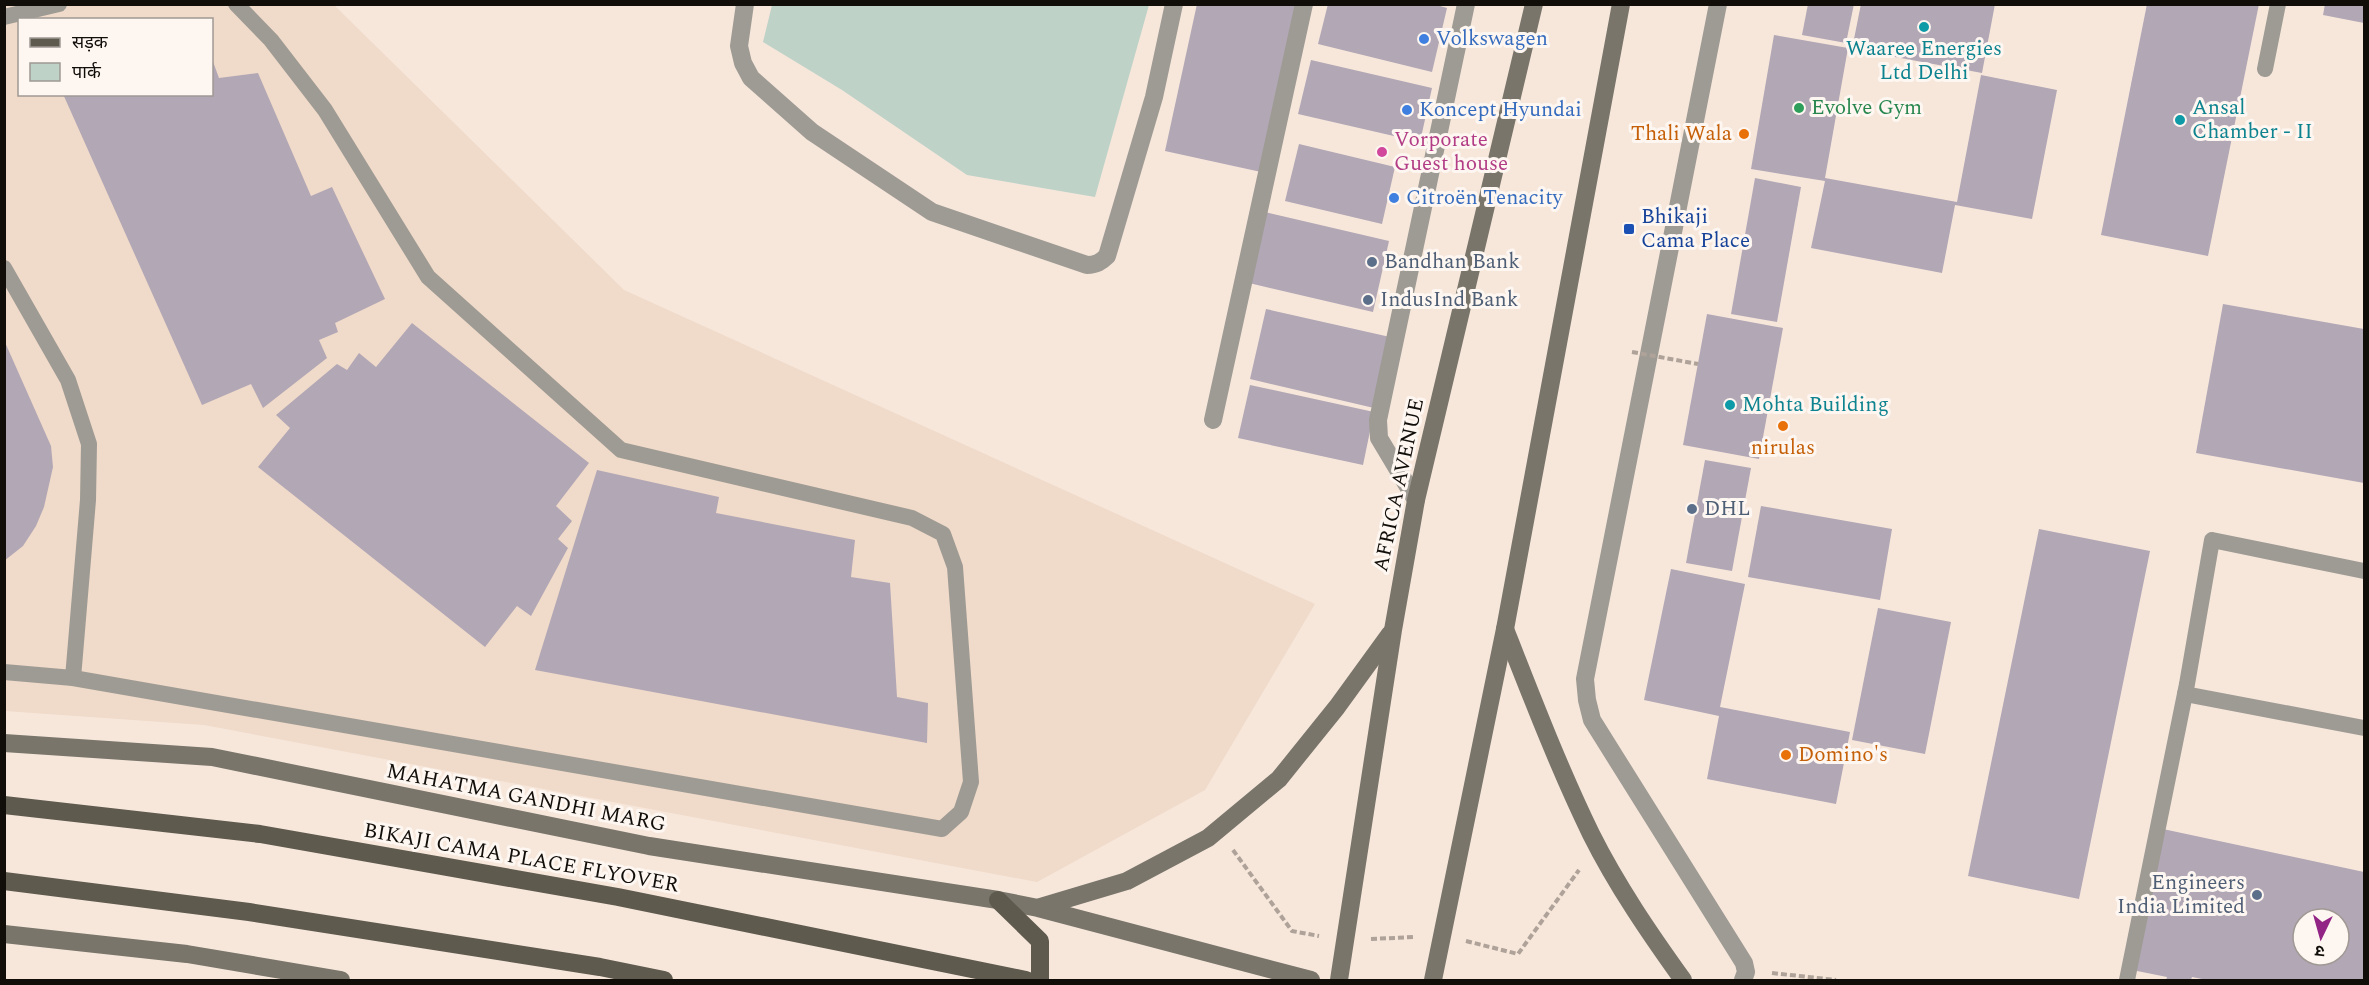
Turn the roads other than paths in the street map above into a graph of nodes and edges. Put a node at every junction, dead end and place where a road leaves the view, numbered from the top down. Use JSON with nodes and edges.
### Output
{"nodes":[{"id":1,"x":59,"y":4,"type":"edge"},
{"id":2,"x":236,"y":4,"type":"edge"},
{"id":3,"x":745,"y":4,"type":"edge"},
{"id":4,"x":1174,"y":4,"type":"edge"},
{"id":5,"x":1304,"y":4,"type":"edge"},
{"id":6,"x":1466,"y":4,"type":"edge"},
{"id":7,"x":1534,"y":4,"type":"edge"},
{"id":8,"x":1621,"y":4,"type":"edge"},
{"id":9,"x":1718,"y":4,"type":"edge"},
{"id":10,"x":2278,"y":4,"type":"edge"},
{"id":11,"x":4,"y":17,"type":"edge"},
{"id":12,"x":2265,"y":69,"type":"dead end"},
{"id":13,"x":4,"y":268,"type":"edge"},
{"id":14,"x":1213,"y":420,"type":"dead end"},
{"id":15,"x":1416,"y":500,"type":"junction"},
{"id":16,"x":2364,"y":571,"type":"edge"},
{"id":17,"x":1505,"y":629,"type":"junction"},
{"id":18,"x":1393,"y":630,"type":"junction"},
{"id":19,"x":4,"y":672,"type":"edge"},
{"id":20,"x":73,"y":678,"type":"junction"},
{"id":21,"x":2185,"y":694,"type":"junction"},
{"id":22,"x":2364,"y":728,"type":"edge"},
{"id":23,"x":4,"y":743,"type":"edge"},
{"id":24,"x":4,"y":805,"type":"edge"},
{"id":25,"x":4,"y":881,"type":"edge"},
{"id":26,"x":998,"y":900,"type":"junction"},
{"id":27,"x":1038,"y":908,"type":"junction"},
{"id":28,"x":4,"y":934,"type":"edge"},
{"id":29,"x":341,"y":981,"type":"edge"},
{"id":30,"x":664,"y":981,"type":"edge"},
{"id":31,"x":1026,"y":981,"type":"edge"},
{"id":32,"x":1040,"y":981,"type":"edge"},
{"id":33,"x":1311,"y":981,"type":"edge"},
{"id":34,"x":1339,"y":981,"type":"edge"},
{"id":35,"x":1433,"y":981,"type":"edge"},
{"id":36,"x":1683,"y":981,"type":"edge"},
{"id":37,"x":1743,"y":981,"type":"edge"},
{"id":38,"x":2127,"y":981,"type":"edge"}],
"edges":[{"from":1,"to":11,"type":"lane"},
{"from":2,"to":20,"type":"lane"},
{"from":3,"to":4,"type":"street"},
{"from":5,"to":14,"type":"street"},
{"from":6,"to":15,"type":"street"},
{"from":7,"to":15,"type":"main road","name":"AFRICA AVENUE"},
{"from":8,"to":17,"type":"main road"},
{"from":9,"to":37,"type":"street"},
{"from":10,"to":12,"type":"lane"},
{"from":13,"to":20,"type":"lane"},
{"from":15,"to":18,"type":"main road","name":"AFRICA AVENUE"},
{"from":16,"to":21,"type":"lane"},
{"from":17,"to":35,"type":"main road"},
{"from":17,"to":36,"type":"main road"},
{"from":18,"to":27,"type":"main road"},
{"from":18,"to":34,"type":"main road","name":"AFRICA AVENUE"},
{"from":19,"to":20,"type":"lane"},
{"from":21,"to":22,"type":"lane"},
{"from":21,"to":38,"type":"lane"},
{"from":23,"to":26,"type":"main road","name":"MAHATMA GANDHI MARG"},
{"from":24,"to":31,"type":"main road","name":"BIKAJI CAMA PLACE FLYOVER"},
{"from":25,"to":30,"type":"main road"},
{"from":26,"to":27,"type":"main road","name":"MAHATMA GANDHI MARG"},
{"from":26,"to":32,"type":"main road"},
{"from":27,"to":33,"type":"main road","name":"MAHATMA GANDHI MARG"},
{"from":28,"to":29,"type":"main road"}]}
